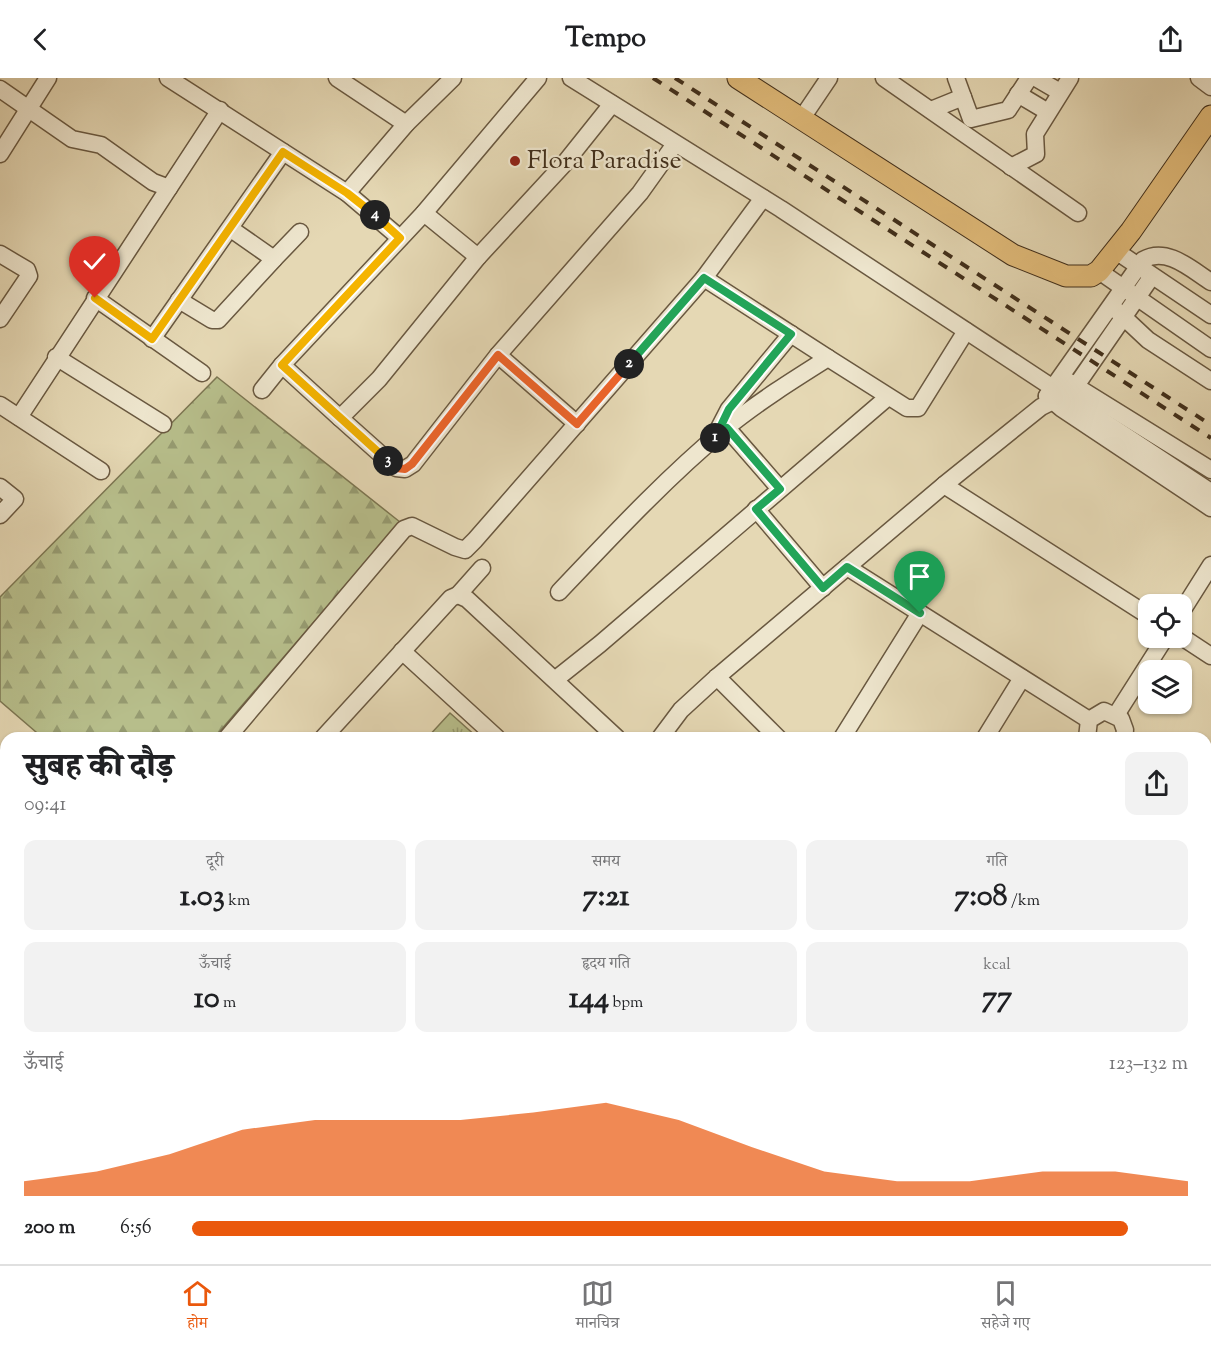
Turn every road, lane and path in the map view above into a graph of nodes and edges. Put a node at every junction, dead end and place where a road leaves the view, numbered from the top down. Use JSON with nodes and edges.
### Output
{"nodes":[{"id":1,"x":48,"y":78,"type":"edge"},
{"id":2,"x":168,"y":78,"type":"edge"},
{"id":3,"x":337,"y":78,"type":"edge"},
{"id":4,"x":453,"y":78,"type":"edge"},
{"id":5,"x":538,"y":78,"type":"edge"},
{"id":6,"x":571,"y":78,"type":"edge"},
{"id":7,"x":738,"y":78,"type":"edge"},
{"id":8,"x":829,"y":78,"type":"edge"},
{"id":9,"x":884,"y":78,"type":"edge"},
{"id":10,"x":956,"y":78,"type":"edge"},
{"id":11,"x":1029,"y":78,"type":"edge"},
{"id":12,"x":1036,"y":78,"type":"edge"},
{"id":13,"x":1070,"y":78,"type":"edge"},
{"id":14,"x":1199,"y":78,"type":"edge"},
{"id":15,"x":356,"y":83,"type":"edge"},
{"id":16,"x":1211,"y":87,"type":"edge"},
{"id":17,"x":0,"y":89,"type":"edge"},
{"id":18,"x":1060,"y":92,"type":"junction"},
{"id":19,"x":1018,"y":94,"type":"junction"},
{"id":20,"x":963,"y":97,"type":"junction"},
{"id":21,"x":612,"y":104,"type":"junction"},
{"id":22,"x":31,"y":108,"type":"junction"},
{"id":23,"x":220,"y":110,"type":"junction"},
{"id":24,"x":931,"y":110,"type":"junction"},
{"id":25,"x":1048,"y":112,"type":"junction"},
{"id":26,"x":979,"y":117,"type":"junction"},
{"id":27,"x":802,"y":118,"type":"junction"},
{"id":28,"x":1209,"y":120,"type":"edge"},
{"id":29,"x":406,"y":124,"type":"junction"},
{"id":30,"x":954,"y":126,"type":"junction"},
{"id":31,"x":675,"y":144,"type":"junction"},
{"id":32,"x":986,"y":149,"type":"junction"},
{"id":33,"x":283,"y":152,"type":"junction"},
{"id":34,"x":0,"y":154,"type":"edge"},
{"id":35,"x":1011,"y":167,"type":"junction"},
{"id":36,"x":169,"y":188,"type":"junction"},
{"id":37,"x":347,"y":193,"type":"junction"},
{"id":38,"x":763,"y":198,"type":"junction"},
{"id":39,"x":424,"y":213,"type":"junction"},
{"id":40,"x":1078,"y":213,"type":"dead end"},
{"id":41,"x":231,"y":230,"type":"junction"},
{"id":42,"x":300,"y":232,"type":"dead end"},
{"id":43,"x":400,"y":238,"type":"junction"},
{"id":44,"x":1116,"y":251,"type":"junction"},
{"id":45,"x":0,"y":254,"type":"edge"},
{"id":46,"x":478,"y":257,"type":"junction"},
{"id":47,"x":274,"y":259,"type":"junction"},
{"id":48,"x":1138,"y":266,"type":"junction"},
{"id":49,"x":1099,"y":270,"type":"junction"},
{"id":50,"x":1152,"y":276,"type":"junction"},
{"id":51,"x":704,"y":278,"type":"junction"},
{"id":52,"x":1211,"y":282,"type":"edge"},
{"id":53,"x":1122,"y":289,"type":"junction"},
{"id":54,"x":95,"y":298,"type":"junction"},
{"id":55,"x":1137,"y":298,"type":"junction"},
{"id":56,"x":178,"y":300,"type":"junction"},
{"id":57,"x":1111,"y":306,"type":"junction"},
{"id":58,"x":1211,"y":315,"type":"edge"},
{"id":59,"x":1124,"y":317,"type":"junction"},
{"id":60,"x":0,"y":319,"type":"edge"},
{"id":61,"x":966,"y":331,"type":"junction"},
{"id":62,"x":791,"y":334,"type":"junction"},
{"id":63,"x":152,"y":339,"type":"junction"},
{"id":64,"x":1211,"y":348,"type":"edge"},
{"id":65,"x":498,"y":355,"type":"junction"},
{"id":66,"x":56,"y":357,"type":"junction"},
{"id":67,"x":828,"y":358,"type":"junction"},
{"id":68,"x":282,"y":365,"type":"junction"},
{"id":69,"x":202,"y":373,"type":"dead end"},
{"id":70,"x":1211,"y":381,"type":"edge"},
{"id":71,"x":262,"y":390,"type":"dead end"},
{"id":72,"x":1056,"y":393,"type":"junction"},
{"id":73,"x":888,"y":398,"type":"junction"},
{"id":74,"x":0,"y":405,"type":"edge"},
{"id":75,"x":19,"y":417,"type":"junction"},
{"id":76,"x":340,"y":418,"type":"junction"},
{"id":77,"x":163,"y":424,"type":"dead end"},
{"id":78,"x":577,"y":424,"type":"junction"},
{"id":79,"x":727,"y":428,"type":"junction"},
{"id":80,"x":714,"y":439,"type":"junction"},
{"id":81,"x":1211,"y":470,"type":"edge"},
{"id":82,"x":101,"y":471,"type":"dead end"},
{"id":83,"x":944,"y":485,"type":"junction"},
{"id":84,"x":0,"y":487,"type":"edge"},
{"id":85,"x":780,"y":489,"type":"junction"},
{"id":86,"x":1211,"y":492,"type":"edge"},
{"id":87,"x":1211,"y":508,"type":"edge"},
{"id":88,"x":756,"y":509,"type":"junction"},
{"id":89,"x":0,"y":515,"type":"edge"},
{"id":90,"x":1211,"y":565,"type":"edge"},
{"id":91,"x":847,"y":567,"type":"junction"},
{"id":92,"x":482,"y":568,"type":"dead end"},
{"id":93,"x":823,"y":588,"type":"junction"},
{"id":94,"x":559,"y":592,"type":"dead end"},
{"id":95,"x":1192,"y":594,"type":"edge"},
{"id":96,"x":458,"y":595,"type":"junction"},
{"id":97,"x":1138,"y":609,"type":"edge"},
{"id":98,"x":920,"y":613,"type":"junction"},
{"id":99,"x":1192,"y":644,"type":"edge"},
{"id":100,"x":1159,"y":648,"type":"edge"},
{"id":101,"x":402,"y":651,"type":"junction"},
{"id":102,"x":1211,"y":656,"type":"edge"},
{"id":103,"x":717,"y":677,"type":"junction"},
{"id":104,"x":1022,"y":678,"type":"junction"},
{"id":105,"x":556,"y":679,"type":"junction"},
{"id":106,"x":1116,"y":715,"type":"junction"},
{"id":107,"x":1089,"y":720,"type":"junction"},
{"id":108,"x":231,"y":732,"type":"edge"},
{"id":109,"x":328,"y":732,"type":"edge"},
{"id":110,"x":490,"y":732,"type":"edge"},
{"id":111,"x":611,"y":732,"type":"edge"},
{"id":112,"x":664,"y":732,"type":"edge"},
{"id":113,"x":772,"y":732,"type":"edge"},
{"id":114,"x":846,"y":732,"type":"edge"},
{"id":115,"x":988,"y":732,"type":"edge"},
{"id":116,"x":1088,"y":732,"type":"edge"},
{"id":117,"x":1124,"y":732,"type":"edge"}],
"edges":[{"from":1,"to":22,"type":"street"},
{"from":2,"to":23,"type":"street"},
{"from":3,"to":15,"type":"street"},
{"from":4,"to":29,"type":"street"},
{"from":5,"to":39,"type":"street"},
{"from":6,"to":21,"type":"street"},
{"from":7,"to":27,"type":"main road"},
{"from":8,"to":27,"type":"street"},
{"from":9,"to":24,"type":"street"},
{"from":10,"to":20,"type":"street"},
{"from":11,"to":19,"type":"street"},
{"from":12,"to":18,"type":"street"},
{"from":13,"to":18,"type":"street"},
{"from":14,"to":16,"type":"street"},
{"from":15,"to":29,"type":"street"},
{"from":17,"to":22,"type":"street"},
{"from":18,"to":25,"type":"street"},
{"from":19,"to":25,"type":"street"},
{"from":19,"to":26,"type":"street"},
{"from":20,"to":24,"type":"street"},
{"from":20,"to":26,"type":"street"},
{"from":21,"to":31,"type":"street"},
{"from":21,"to":46,"type":"street"},
{"from":22,"to":34,"type":"street"},
{"from":22,"to":36,"type":"street"},
{"from":23,"to":33,"type":"street"},
{"from":23,"to":36,"type":"street"},
{"from":24,"to":30,"type":"street"},
{"from":25,"to":35,"type":"street"},
{"from":26,"to":30,"type":"street"},
{"from":26,"to":32,"type":"street"},
{"from":27,"to":49,"type":"main road"},
{"from":28,"to":44,"type":"main road"},
{"from":29,"to":37,"type":"street"},
{"from":30,"to":32,"type":"street"},
{"from":31,"to":38,"type":"street"},
{"from":31,"to":65,"type":"street"},
{"from":32,"to":35,"type":"street"},
{"from":33,"to":37,"type":"street"},
{"from":33,"to":41,"type":"street"},
{"from":35,"to":40,"type":"street"},
{"from":36,"to":54,"type":"street"},
{"from":37,"to":43,"type":"street"},
{"from":38,"to":51,"type":"street"},
{"from":38,"to":61,"type":"street"},
{"from":39,"to":43,"type":"street"},
{"from":39,"to":46,"type":"street"},
{"from":41,"to":47,"type":"street"},
{"from":41,"to":56,"type":"street"},
{"from":42,"to":47,"type":"street"},
{"from":43,"to":68,"type":"street"},
{"from":44,"to":48,"type":"street"},
{"from":44,"to":49,"type":"main road"},
{"from":45,"to":60,"type":"street"},
{"from":46,"to":76,"type":"street"},
{"from":47,"to":56,"type":"street"},
{"from":48,"to":50,"type":"street"},
{"from":48,"to":52,"type":"street"},
{"from":48,"to":53,"type":"street"},
{"from":49,"to":53,"type":"street"},
{"from":50,"to":55,"type":"street"},
{"from":50,"to":58,"type":"street"},
{"from":51,"to":62,"type":"street"},
{"from":51,"to":78,"type":"street"},
{"from":53,"to":55,"type":"street"},
{"from":53,"to":57,"type":"street"},
{"from":54,"to":63,"type":"street"},
{"from":54,"to":66,"type":"street"},
{"from":55,"to":59,"type":"street"},
{"from":55,"to":64,"type":"street"},
{"from":56,"to":63,"type":"street"},
{"from":57,"to":59,"type":"street"},
{"from":57,"to":72,"type":"street"},
{"from":59,"to":70,"type":"street"},
{"from":59,"to":72,"type":"street"},
{"from":61,"to":72,"type":"street"},
{"from":61,"to":73,"type":"street"},
{"from":62,"to":67,"type":"street"},
{"from":62,"to":80,"type":"street"},
{"from":63,"to":69,"type":"street"},
{"from":65,"to":76,"type":"street"},
{"from":65,"to":78,"type":"street"},
{"from":66,"to":75,"type":"street"},
{"from":66,"to":77,"type":"street"},
{"from":67,"to":73,"type":"street"},
{"from":67,"to":79,"type":"street"},
{"from":68,"to":71,"type":"street"},
{"from":68,"to":76,"type":"street"},
{"from":72,"to":81,"type":"street"},
{"from":72,"to":83,"type":"street"},
{"from":72,"to":86,"type":"street"},
{"from":72,"to":87,"type":"street"},
{"from":73,"to":85,"type":"street"},
{"from":74,"to":75,"type":"street"},
{"from":75,"to":82,"type":"street"},
{"from":78,"to":108,"type":"street"},
{"from":79,"to":80,"type":"street"},
{"from":79,"to":85,"type":"street"},
{"from":80,"to":94,"type":"street"},
{"from":83,"to":91,"type":"street"},
{"from":83,"to":97,"type":"street"},
{"from":84,"to":89,"type":"street"},
{"from":85,"to":88,"type":"street"},
{"from":88,"to":93,"type":"street"},
{"from":88,"to":105,"type":"street"},
{"from":90,"to":95,"type":"street"},
{"from":91,"to":93,"type":"street"},
{"from":91,"to":98,"type":"street"},
{"from":92,"to":96,"type":"street"},
{"from":93,"to":103,"type":"street"},
{"from":96,"to":101,"type":"street"},
{"from":96,"to":105,"type":"street"},
{"from":98,"to":104,"type":"street"},
{"from":98,"to":114,"type":"street"},
{"from":99,"to":102,"type":"street"},
{"from":100,"to":106,"type":"street"},
{"from":101,"to":109,"type":"street"},
{"from":101,"to":110,"type":"street"},
{"from":103,"to":112,"type":"street"},
{"from":103,"to":113,"type":"street"},
{"from":104,"to":107,"type":"street"},
{"from":104,"to":115,"type":"street"},
{"from":105,"to":111,"type":"street"},
{"from":106,"to":107,"type":"street"},
{"from":106,"to":117,"type":"street"},
{"from":107,"to":116,"type":"street"}]}
